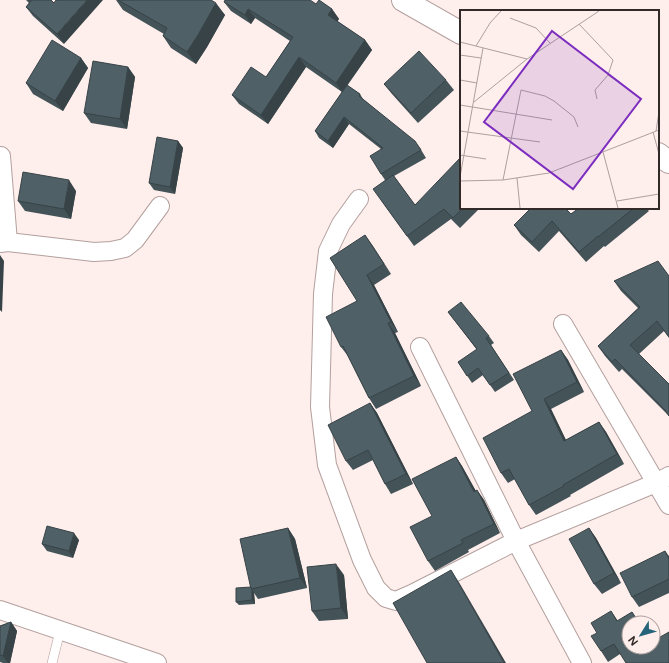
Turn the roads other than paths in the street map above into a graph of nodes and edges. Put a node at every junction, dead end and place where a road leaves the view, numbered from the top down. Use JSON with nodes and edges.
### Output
{"nodes":[{"id":1,"x":403,"y":0,"type":"edge"},
{"id":2,"x":460,"y":32,"type":"edge"},
{"id":3,"x":659,"y":155,"type":"edge"},
{"id":4,"x":1,"y":156,"type":"dead end"},
{"id":5,"x":669,"y":162,"type":"edge"},
{"id":6,"x":359,"y":199,"type":"dead end"},
{"id":7,"x":160,"y":206,"type":"dead end"},
{"id":8,"x":4,"y":242,"type":"edge"},
{"id":9,"x":563,"y":324,"type":"dead end"},
{"id":10,"x":420,"y":347,"type":"dead end"},
{"id":11,"x":663,"y":479,"type":"edge"},
{"id":12,"x":669,"y":505,"type":"edge"},
{"id":13,"x":516,"y":541,"type":"junction"},
{"id":14,"x":0,"y":610,"type":"edge"},
{"id":15,"x":60,"y":631,"type":"junction"},
{"id":16,"x":52,"y":663,"type":"edge"},
{"id":17,"x":157,"y":663,"type":"edge"},
{"id":18,"x":582,"y":663,"type":"edge"}],
"edges":[{"from":1,"to":2,"type":"street"},
{"from":3,"to":5,"type":"street"},
{"from":4,"to":8,"type":"street"},
{"from":6,"to":13,"type":"street"},
{"from":7,"to":8,"type":"street"},
{"from":9,"to":11,"type":"street"},
{"from":10,"to":13,"type":"street"},
{"from":11,"to":12,"type":"street"},
{"from":11,"to":13,"type":"street"},
{"from":13,"to":18,"type":"street"},
{"from":14,"to":15,"type":"street"},
{"from":15,"to":16,"type":"lane"},
{"from":15,"to":17,"type":"street"}]}
